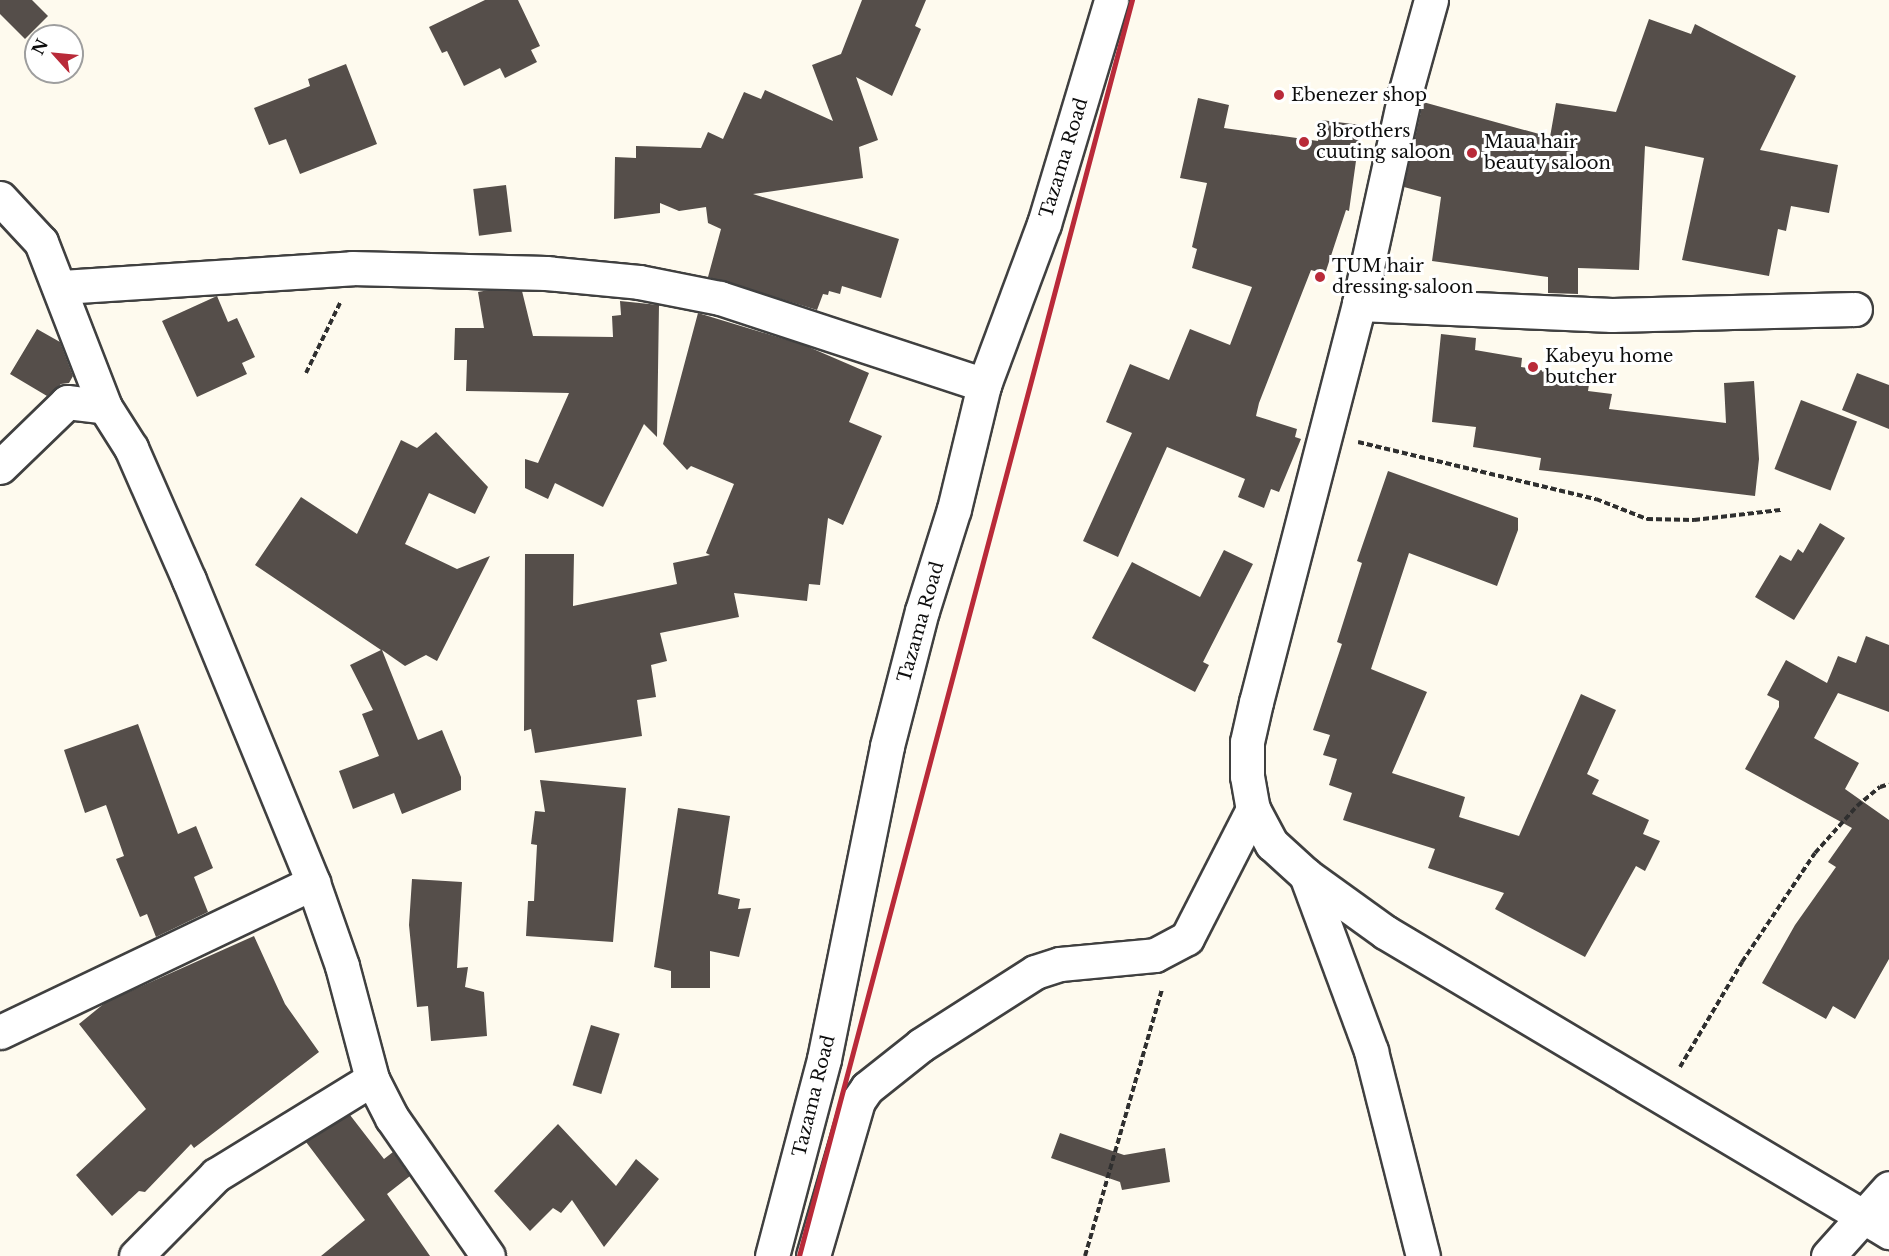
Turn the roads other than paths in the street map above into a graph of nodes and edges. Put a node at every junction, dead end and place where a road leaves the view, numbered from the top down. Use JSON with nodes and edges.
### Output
{"nodes":[{"id":1,"x":1111,"y":0,"type":"edge"},
{"id":2,"x":1431,"y":0,"type":"edge"},
{"id":3,"x":0,"y":198,"type":"edge"},
{"id":4,"x":62,"y":287,"type":"junction"},
{"id":5,"x":1359,"y":304,"type":"junction"},
{"id":6,"x":1855,"y":309,"type":"dead end"},
{"id":7,"x":984,"y":385,"type":"junction"},
{"id":8,"x":105,"y":407,"type":"junction"},
{"id":9,"x":0,"y":467,"type":"edge"},
{"id":10,"x":1253,"y":809,"type":"junction"},
{"id":11,"x":1306,"y":875,"type":"junction"},
{"id":12,"x":313,"y":883,"type":"junction"},
{"id":13,"x":0,"y":1032,"type":"edge"},
{"id":14,"x":372,"y":1079,"type":"junction"},
{"id":15,"x":1889,"y":1188,"type":"edge"},
{"id":16,"x":1862,"y":1214,"type":"junction"},
{"id":17,"x":1889,"y":1232,"type":"edge"},
{"id":18,"x":136,"y":1256,"type":"edge"},
{"id":19,"x":488,"y":1256,"type":"edge"},
{"id":20,"x":772,"y":1256,"type":"edge"},
{"id":21,"x":813,"y":1256,"type":"edge"},
{"id":22,"x":1423,"y":1256,"type":"edge"},
{"id":23,"x":1828,"y":1256,"type":"edge"}],
"edges":[{"from":1,"to":7,"type":"street","name":"Tazama Road"},
{"from":2,"to":5,"type":"street"},
{"from":3,"to":4,"type":"street"},
{"from":4,"to":7,"type":"street"},
{"from":4,"to":8,"type":"street"},
{"from":5,"to":6,"type":"street"},
{"from":5,"to":10,"type":"street"},
{"from":7,"to":20,"type":"street","name":"Tazama Road"},
{"from":8,"to":9,"type":"street"},
{"from":8,"to":12,"type":"street"},
{"from":10,"to":11,"type":"street"},
{"from":10,"to":21,"type":"street"},
{"from":11,"to":16,"type":"street"},
{"from":11,"to":22,"type":"street"},
{"from":12,"to":13,"type":"street"},
{"from":12,"to":14,"type":"street"},
{"from":14,"to":18,"type":"street"},
{"from":14,"to":19,"type":"street"},
{"from":15,"to":16,"type":"street"},
{"from":16,"to":17,"type":"street"},
{"from":16,"to":23,"type":"street"}]}
